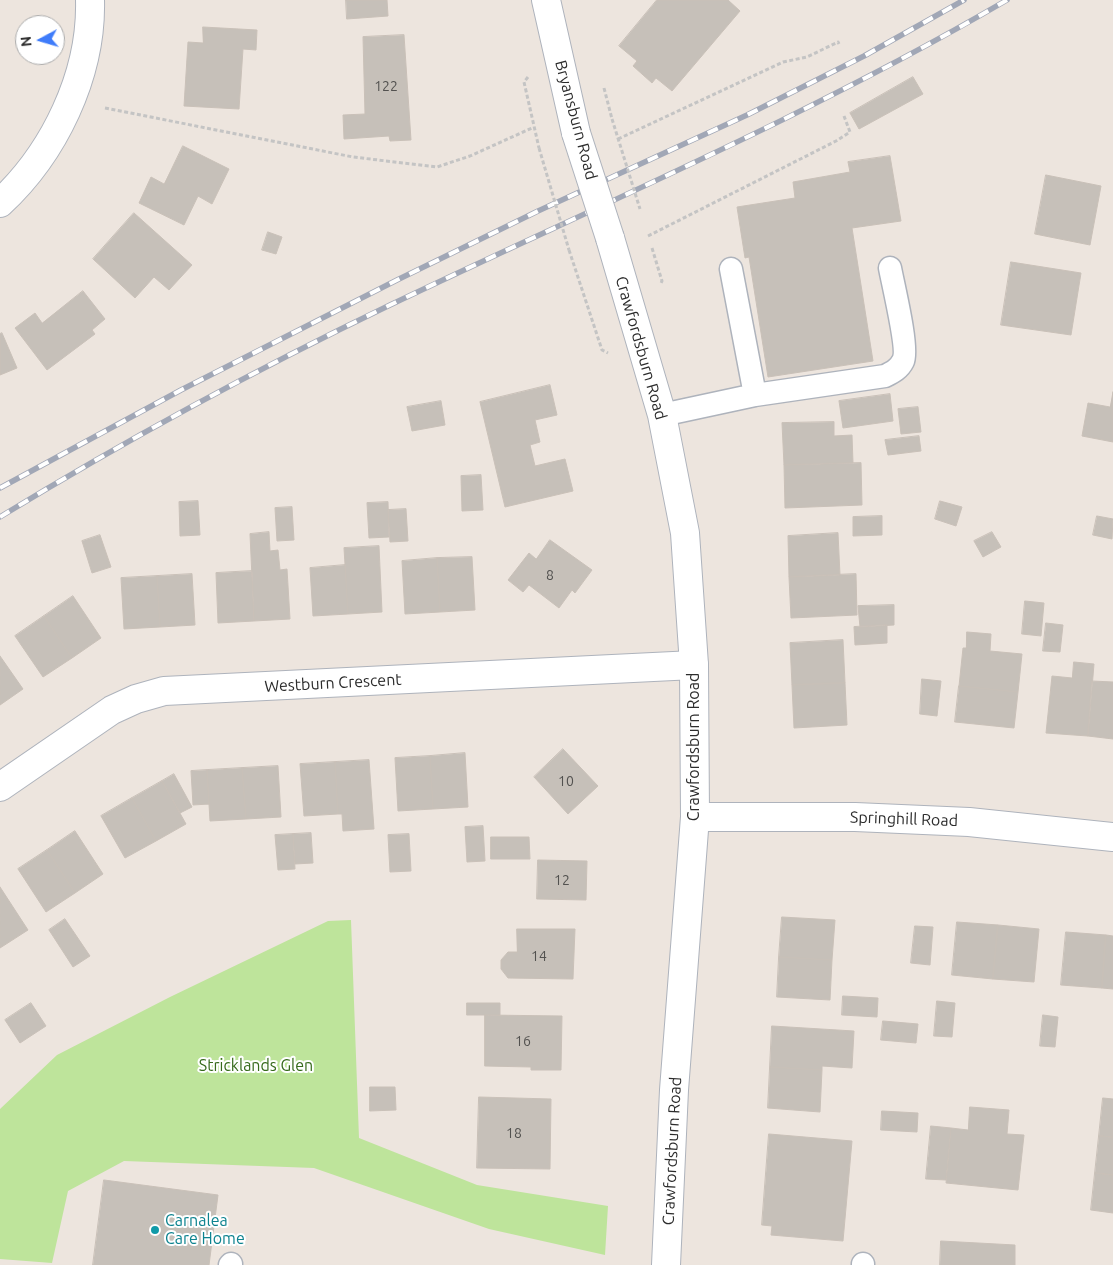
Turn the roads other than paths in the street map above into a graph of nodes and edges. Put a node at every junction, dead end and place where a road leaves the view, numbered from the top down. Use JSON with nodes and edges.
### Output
{"nodes":[{"id":1,"x":90,"y":0,"type":"edge"},
{"id":2,"x":546,"y":0,"type":"edge"},
{"id":3,"x":0,"y":204,"type":"edge"},
{"id":4,"x":610,"y":238,"type":"joint"},
{"id":5,"x":890,"y":268,"type":"dead end"},
{"id":6,"x":731,"y":269,"type":"dead end"},
{"id":7,"x":755,"y":395,"type":"junction"},
{"id":8,"x":662,"y":415,"type":"junction"},
{"id":9,"x":694,"y":665,"type":"junction"},
{"id":10,"x":0,"y":786,"type":"edge"},
{"id":11,"x":695,"y":817,"type":"junction"},
{"id":12,"x":1113,"y":837,"type":"edge"},
{"id":13,"x":666,"y":1265,"type":"edge"}],
"edges":[{"from":1,"to":3,"type":"street"},
{"from":2,"to":4,"type":"street","name":"Bryansburn Road","bridge":true},
{"from":4,"to":8,"type":"street","name":"Crawfordsburn Road"},
{"from":5,"to":7,"type":"lane"},
{"from":6,"to":7,"type":"lane"},
{"from":7,"to":8,"type":"lane"},
{"from":8,"to":9,"type":"street","name":"Crawfordsburn Road"},
{"from":9,"to":10,"type":"street","name":"Westburn Crescent"},
{"from":9,"to":11,"type":"street","name":"Crawfordsburn Road"},
{"from":11,"to":12,"type":"street","name":"Springhill Road"},
{"from":11,"to":13,"type":"street","name":"Crawfordsburn Road"}]}
